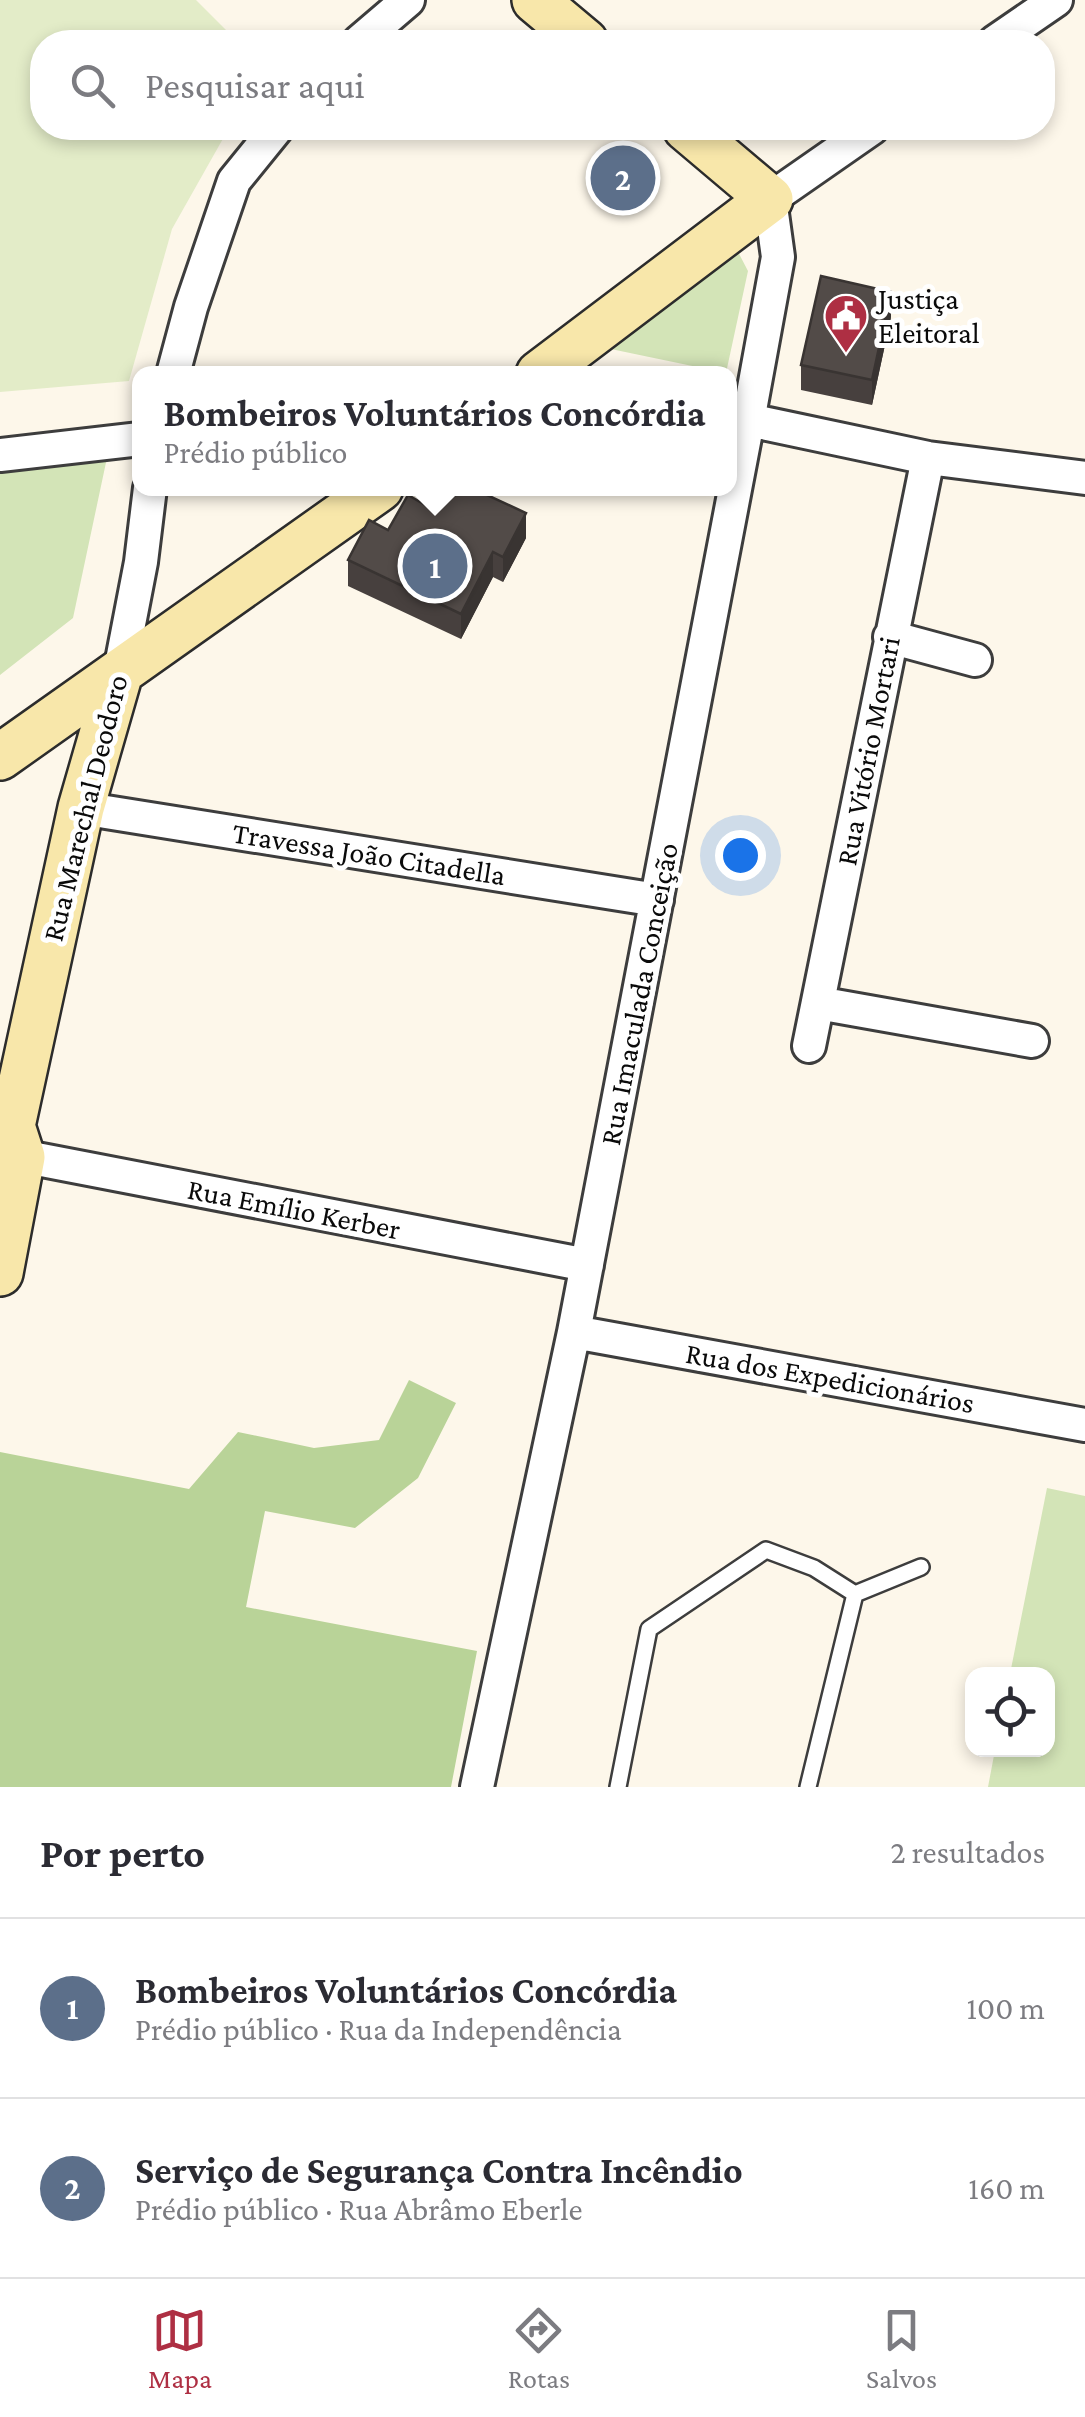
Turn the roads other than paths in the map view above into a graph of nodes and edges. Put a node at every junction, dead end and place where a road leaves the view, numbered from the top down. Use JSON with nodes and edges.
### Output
{"nodes":[{"id":1,"x":408,"y":0,"type":"edge"},
{"id":2,"x":535,"y":0,"type":"edge"},
{"id":3,"x":1056,"y":0,"type":"edge"},
{"id":4,"x":373,"y":30,"type":"edge"},
{"id":5,"x":571,"y":30,"type":"edge"},
{"id":6,"x":1012,"y":30,"type":"edge"},
{"id":7,"x":267,"y":140,"type":"edge"},
{"id":8,"x":700,"y":140,"type":"edge"},
{"id":9,"x":855,"y":140,"type":"edge"},
{"id":10,"x":770,"y":198,"type":"junction"},
{"id":11,"x":176,"y":366,"type":"edge"},
{"id":12,"x":559,"y":366,"type":"edge"},
{"id":13,"x":739,"y":419,"type":"edge"},
{"id":14,"x":132,"y":440,"type":"edge"},
{"id":15,"x":0,"y":455,"type":"edge"},
{"id":16,"x":928,"y":458,"type":"junction"},
{"id":17,"x":1085,"y":478,"type":"edge"},
{"id":18,"x":149,"y":496,"type":"edge"},
{"id":19,"x":369,"y":496,"type":"edge"},
{"id":20,"x":726,"y":496,"type":"edge"},
{"id":21,"x":890,"y":637,"type":"junction"},
{"id":22,"x":975,"y":660,"type":"dead end"},
{"id":23,"x":119,"y":676,"type":"junction"},
{"id":24,"x":0,"y":757,"type":"edge"},
{"id":25,"x":80,"y":808,"type":"junction"},
{"id":26,"x":657,"y":900,"type":"junction"},
{"id":27,"x":818,"y":1004,"type":"junction"},
{"id":28,"x":1032,"y":1041,"type":"dead end"},
{"id":29,"x":810,"y":1046,"type":"dead end"},
{"id":30,"x":9,"y":1146,"type":"edge"},
{"id":31,"x":588,"y":1265,"type":"junction"},
{"id":32,"x":0,"y":1273,"type":"edge"},
{"id":33,"x":574,"y":1332,"type":"junction"},
{"id":34,"x":1085,"y":1425,"type":"edge"},
{"id":35,"x":921,"y":1567,"type":"dead end"},
{"id":36,"x":855,"y":1594,"type":"junction"},
{"id":37,"x":477,"y":1787,"type":"edge"},
{"id":38,"x":618,"y":1787,"type":"edge"},
{"id":39,"x":808,"y":1787,"type":"edge"}],
"edges":[{"from":1,"to":4,"type":"street"},
{"from":2,"to":5,"type":"street"},
{"from":3,"to":6,"type":"street"},
{"from":7,"to":11,"type":"street"},
{"from":8,"to":10,"type":"street"},
{"from":9,"to":10,"type":"street"},
{"from":10,"to":12,"type":"street"},
{"from":10,"to":13,"type":"street","name":"Rua Imaculada Conceição"},
{"from":13,"to":16,"type":"street"},
{"from":14,"to":15,"type":"street"},
{"from":16,"to":17,"type":"street"},
{"from":16,"to":21,"type":"street","name":"Rua Vitório Mortari"},
{"from":18,"to":23,"type":"street","name":"Rua Marechal Deodoro"},
{"from":19,"to":23,"type":"street"},
{"from":20,"to":26,"type":"street","name":"Rua Imaculada Conceição"},
{"from":21,"to":22,"type":"street"},
{"from":21,"to":27,"type":"street","name":"Rua Vitório Mortari"},
{"from":23,"to":24,"type":"street"},
{"from":23,"to":25,"type":"street","name":"Rua Marechal Deodoro"},
{"from":25,"to":26,"type":"street","name":"Travessa João Citadella"},
{"from":25,"to":30,"type":"street","name":"Rua Marechal Deodoro"},
{"from":26,"to":31,"type":"street","name":"Rua Imaculada Conceição"},
{"from":27,"to":28,"type":"street"},
{"from":27,"to":29,"type":"street","name":"Rua Vitório Mortari"},
{"from":30,"to":31,"type":"street","name":"Rua Emílio Kerber"},
{"from":30,"to":32,"type":"street","name":"Rua Marechal Deodoro"},
{"from":31,"to":33,"type":"street","name":"Rua Imaculada Conceição"},
{"from":33,"to":34,"type":"street","name":"Rua dos Expedicionários"},
{"from":33,"to":37,"type":"street","name":"Rua Imaculada Conceição"},
{"from":35,"to":36,"type":"lane"},
{"from":36,"to":38,"type":"lane"},
{"from":36,"to":39,"type":"lane"}]}
